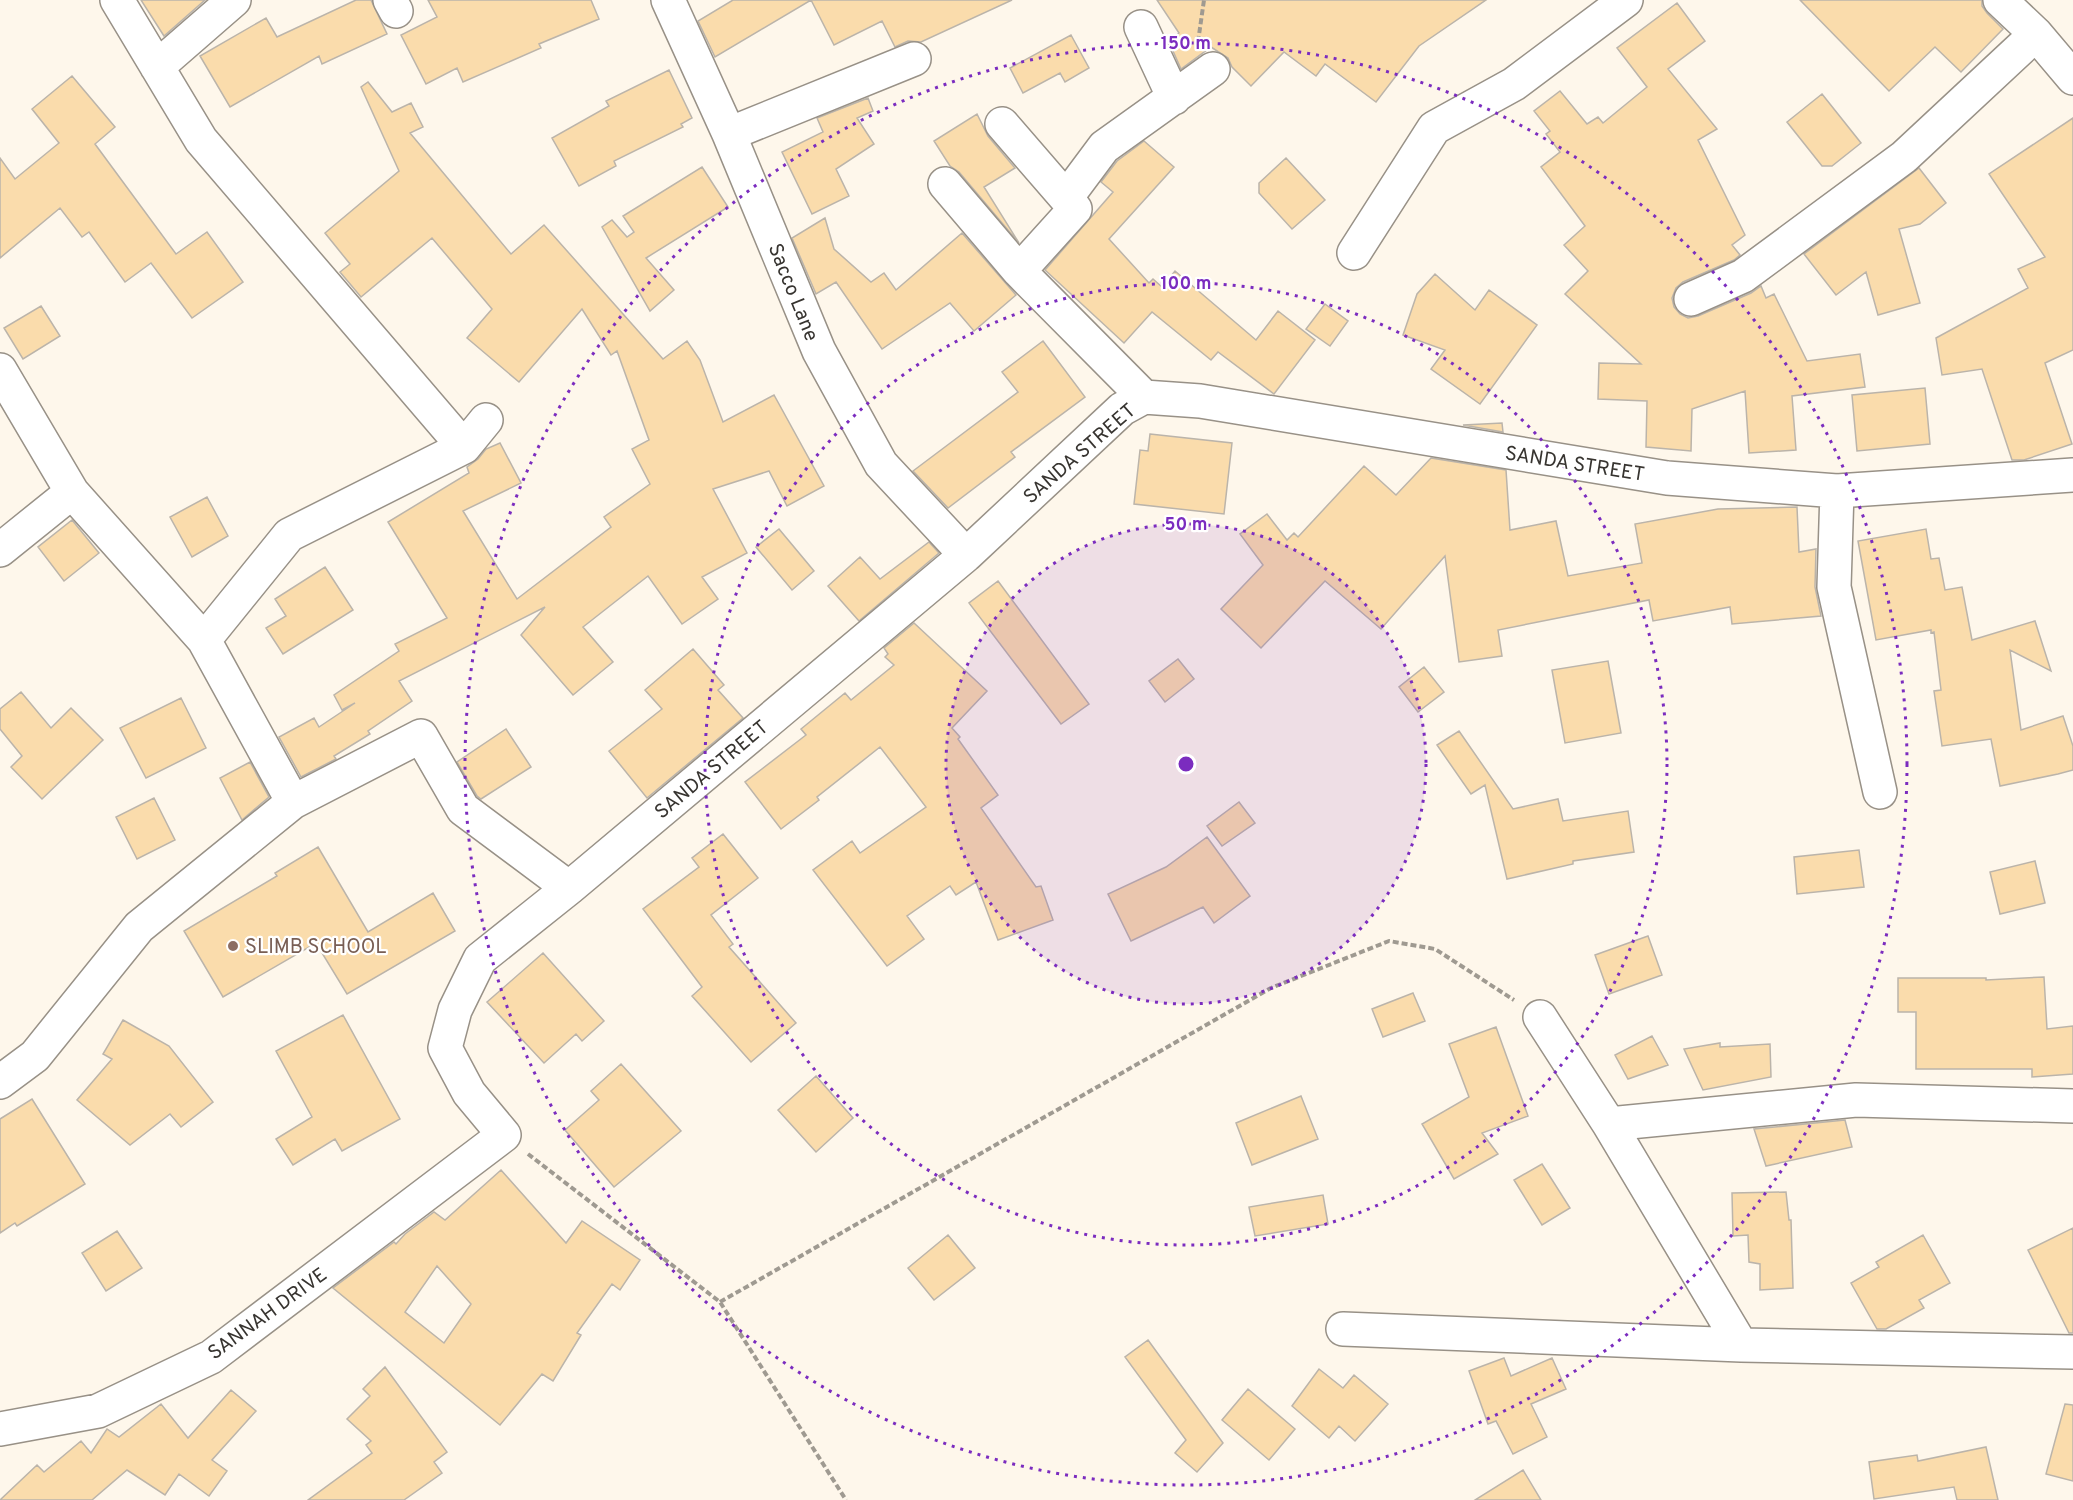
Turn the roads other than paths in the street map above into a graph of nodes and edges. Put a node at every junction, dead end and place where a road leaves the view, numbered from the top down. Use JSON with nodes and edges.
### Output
{"nodes":[{"id":1,"x":117,"y":0,"type":"edge"},
{"id":2,"x":234,"y":0,"type":"edge"},
{"id":3,"x":668,"y":0,"type":"edge"},
{"id":4,"x":1626,"y":0,"type":"edge"},
{"id":5,"x":2000,"y":0,"type":"edge"},
{"id":6,"x":1141,"y":27,"type":"dead end"},
{"id":7,"x":2036,"y":34,"type":"junction"},
{"id":8,"x":914,"y":59,"type":"dead end"},
{"id":9,"x":157,"y":67,"type":"junction"},
{"id":10,"x":1213,"y":69,"type":"dead end"},
{"id":11,"x":2073,"y":78,"type":"edge"},
{"id":12,"x":1174,"y":98,"type":"junction"},
{"id":13,"x":1002,"y":124,"type":"dead end"},
{"id":14,"x":729,"y":134,"type":"junction"},
{"id":15,"x":945,"y":184,"type":"dead end"},
{"id":16,"x":1066,"y":198,"type":"junction"},
{"id":17,"x":1354,"y":253,"type":"dead end"},
{"id":18,"x":1019,"y":271,"type":"junction"},
{"id":19,"x":1691,"y":299,"type":"dead end"},
{"id":20,"x":0,"y":370,"type":"edge"},
{"id":21,"x":1144,"y":397,"type":"junction"},
{"id":22,"x":486,"y":420,"type":"dead end"},
{"id":23,"x":464,"y":447,"type":"junction"},
{"id":24,"x":2073,"y":475,"type":"edge"},
{"id":25,"x":1837,"y":491,"type":"junction"},
{"id":26,"x":72,"y":492,"type":"junction"},
{"id":27,"x":0,"y":550,"type":"edge"},
{"id":28,"x":966,"y":555,"type":"junction"},
{"id":29,"x":204,"y":640,"type":"junction"},
{"id":30,"x":1880,"y":792,"type":"dead end"},
{"id":31,"x":293,"y":802,"type":"junction"},
{"id":32,"x":569,"y":888,"type":"junction"},
{"id":33,"x":1540,"y":1017,"type":"road end"},
{"id":34,"x":0,"y":1082,"type":"edge"},
{"id":35,"x":2073,"y":1106,"type":"edge"},
{"id":36,"x":1609,"y":1124,"type":"junction"},
{"id":37,"x":504,"y":1135,"type":"joint"},
{"id":38,"x":1342,"y":1329,"type":"dead end"},
{"id":39,"x":1741,"y":1345,"type":"junction"},
{"id":40,"x":2073,"y":1352,"type":"edge"},
{"id":41,"x":0,"y":1429,"type":"edge"}],
"edges":[{"from":1,"to":9,"type":"street"},
{"from":2,"to":9,"type":"street"},
{"from":3,"to":14,"type":"street","name":"Sacco Lane"},
{"from":4,"to":17,"type":"street"},
{"from":5,"to":7,"type":"street"},
{"from":6,"to":12,"type":"street"},
{"from":7,"to":11,"type":"street"},
{"from":7,"to":19,"type":"street"},
{"from":8,"to":14,"type":"street"},
{"from":9,"to":23,"type":"street"},
{"from":10,"to":12,"type":"street"},
{"from":12,"to":16,"type":"street"},
{"from":13,"to":16,"type":"street"},
{"from":14,"to":28,"type":"street","name":"Sacco Lane"},
{"from":15,"to":18,"type":"street"},
{"from":16,"to":18,"type":"street"},
{"from":18,"to":21,"type":"street"},
{"from":20,"to":26,"type":"street"},
{"from":21,"to":25,"type":"street","name":"SANDA STREET"},
{"from":21,"to":28,"type":"street","name":"SANDA STREET"},
{"from":22,"to":23,"type":"street"},
{"from":23,"to":29,"type":"street"},
{"from":24,"to":25,"type":"street","name":"SANDA STREET"},
{"from":25,"to":30,"type":"street"},
{"from":26,"to":27,"type":"street"},
{"from":26,"to":29,"type":"street"},
{"from":28,"to":32,"type":"street","name":"SANDA STREET"},
{"from":29,"to":31,"type":"street"},
{"from":31,"to":32,"type":"street"},
{"from":31,"to":34,"type":"street"},
{"from":32,"to":37,"type":"street","name":"SANDA STREET"},
{"from":33,"to":36,"type":"street"},
{"from":35,"to":36,"type":"street"},
{"from":36,"to":39,"type":"street"},
{"from":37,"to":41,"type":"street","name":"SANNAH DRIVE"},
{"from":38,"to":39,"type":"street"},
{"from":39,"to":40,"type":"street"}]}
